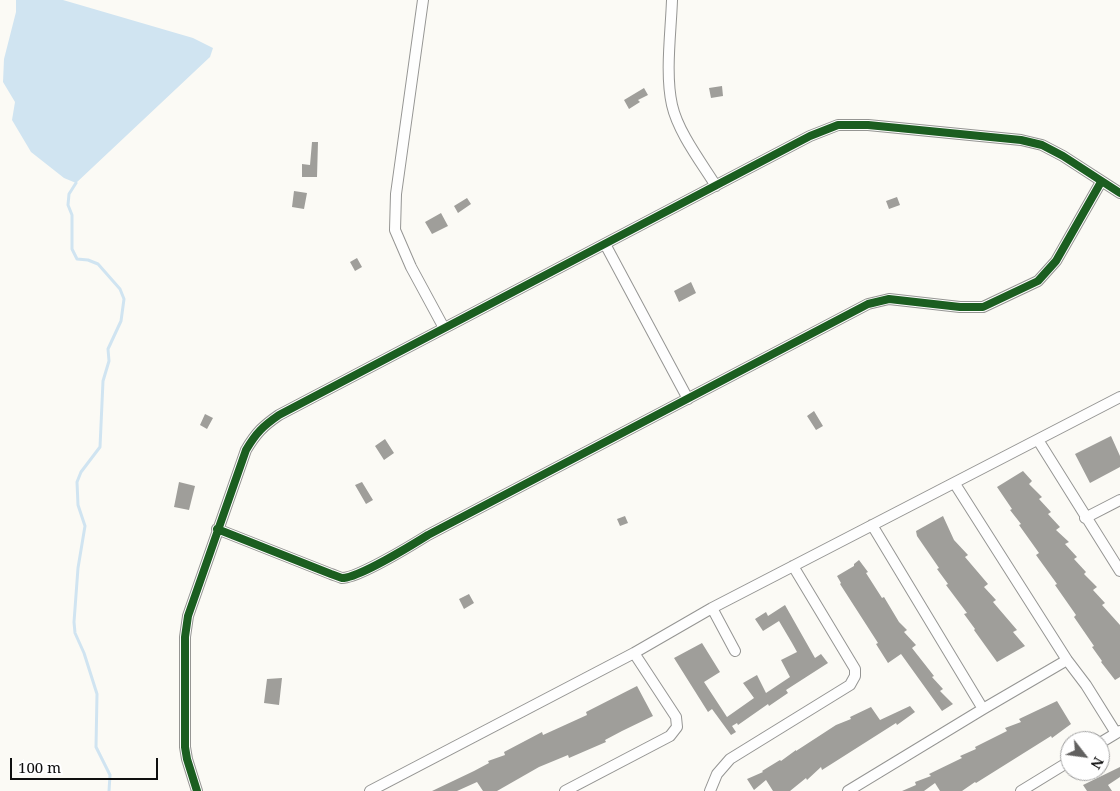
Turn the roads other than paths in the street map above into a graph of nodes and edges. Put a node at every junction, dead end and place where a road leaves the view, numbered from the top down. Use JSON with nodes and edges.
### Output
{"nodes":[{"id":1,"x":422,"y":0,"type":"edge"},
{"id":2,"x":672,"y":0,"type":"edge"},
{"id":3,"x":1101,"y":182,"type":"junction"},
{"id":4,"x":716,"y":186,"type":"junction"},
{"id":5,"x":1120,"y":194,"type":"edge"},
{"id":6,"x":605,"y":244,"type":"junction"},
{"id":7,"x":444,"y":328,"type":"junction"},
{"id":8,"x":1120,"y":397,"type":"edge"},
{"id":9,"x":688,"y":399,"type":"junction"},
{"id":10,"x":1038,"y":440,"type":"junction"},
{"id":11,"x":955,"y":484,"type":"junction"},
{"id":12,"x":1120,"y":500,"type":"edge"},
{"id":13,"x":1085,"y":518,"type":"junction"},
{"id":14,"x":872,"y":525,"type":"junction"},
{"id":15,"x":217,"y":529,"type":"junction"},
{"id":16,"x":793,"y":566,"type":"junction"},
{"id":17,"x":1120,"y":571,"type":"edge"},
{"id":18,"x":712,"y":608,"type":"junction"},
{"id":19,"x":735,"y":651,"type":"dead end"},
{"id":20,"x":634,"y":652,"type":"junction"},
{"id":21,"x":1067,"y":660,"type":"junction"},
{"id":22,"x":983,"y":708,"type":"junction"},
{"id":23,"x":1118,"y":732,"type":"edge"},
{"id":24,"x":1060,"y":767,"type":"edge"},
{"id":25,"x":198,"y":791,"type":"edge"},
{"id":26,"x":370,"y":791,"type":"edge"},
{"id":27,"x":565,"y":791,"type":"edge"},
{"id":28,"x":710,"y":791,"type":"edge"},
{"id":29,"x":848,"y":791,"type":"edge"},
{"id":30,"x":1021,"y":791,"type":"edge"}],
"edges":[{"from":1,"to":7,"type":"street"},
{"from":2,"to":4,"type":"street"},
{"from":3,"to":4,"type":"street"},
{"from":3,"to":5,"type":"street"},
{"from":3,"to":9,"type":"street"},
{"from":4,"to":6,"type":"street"},
{"from":6,"to":7,"type":"street"},
{"from":6,"to":9,"type":"street"},
{"from":7,"to":15,"type":"street"},
{"from":8,"to":10,"type":"street"},
{"from":9,"to":15,"type":"street"},
{"from":10,"to":11,"type":"street"},
{"from":10,"to":13,"type":"street"},
{"from":11,"to":14,"type":"street"},
{"from":11,"to":21,"type":"street"},
{"from":12,"to":13,"type":"street"},
{"from":13,"to":17,"type":"street"},
{"from":14,"to":16,"type":"street"},
{"from":14,"to":22,"type":"street"},
{"from":15,"to":25,"type":"street"},
{"from":16,"to":18,"type":"street"},
{"from":16,"to":28,"type":"street"},
{"from":18,"to":19,"type":"street"},
{"from":18,"to":20,"type":"street"},
{"from":20,"to":26,"type":"street"},
{"from":20,"to":27,"type":"street"},
{"from":21,"to":22,"type":"street"},
{"from":21,"to":23,"type":"street"},
{"from":22,"to":29,"type":"street"},
{"from":24,"to":30,"type":"street"}]}
